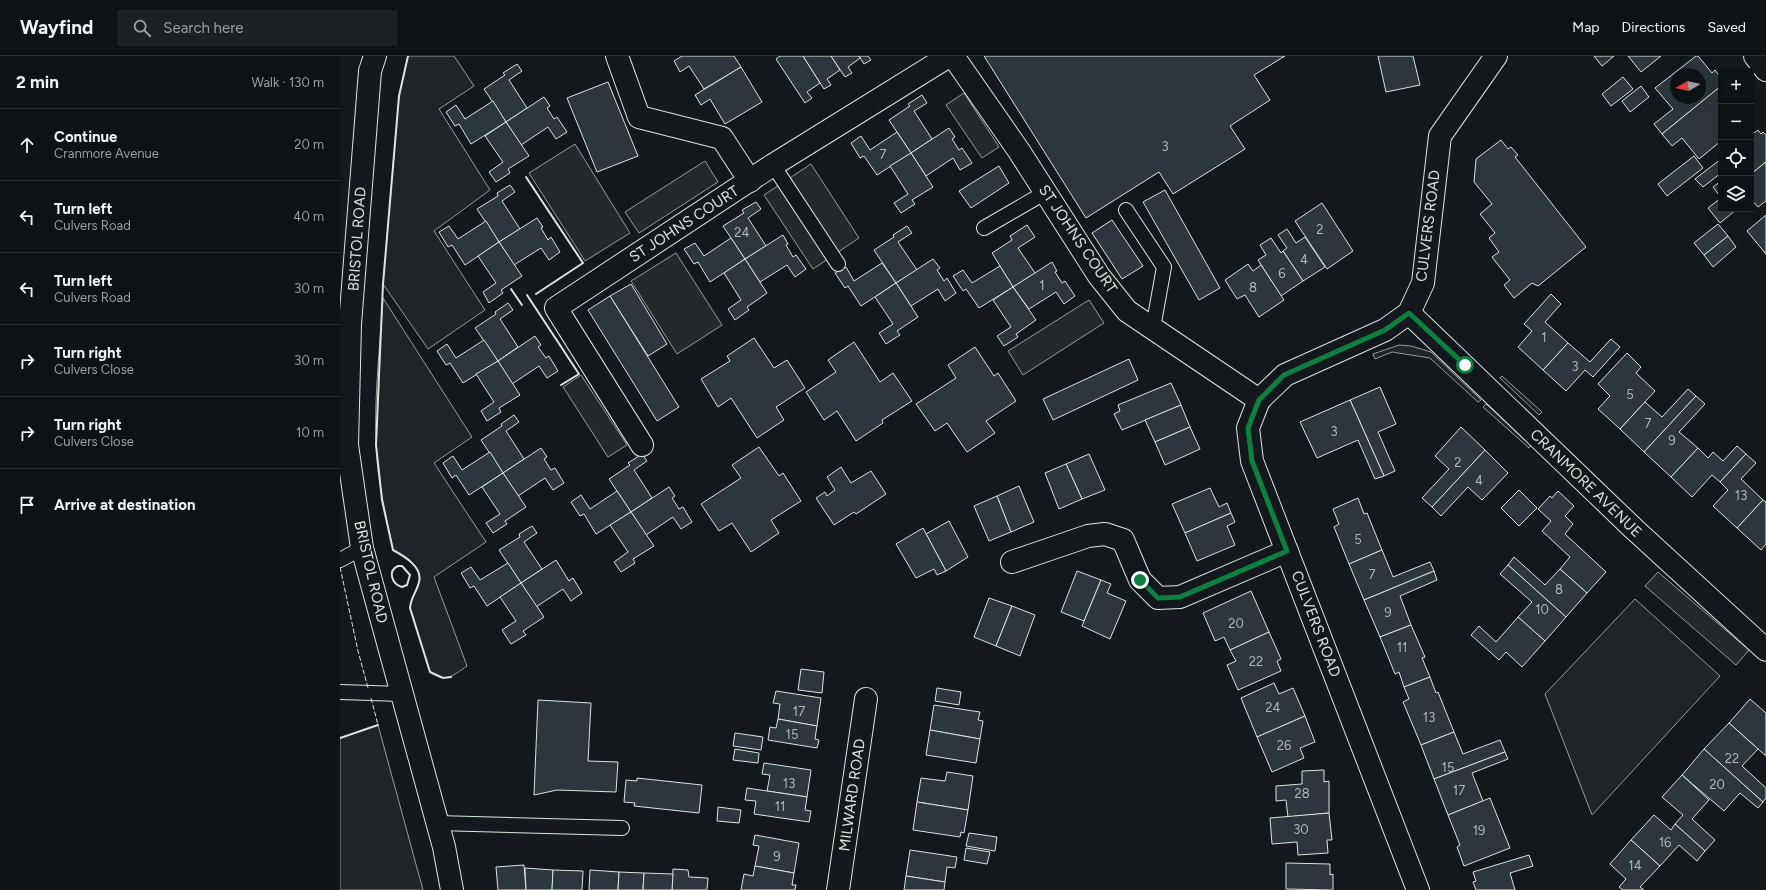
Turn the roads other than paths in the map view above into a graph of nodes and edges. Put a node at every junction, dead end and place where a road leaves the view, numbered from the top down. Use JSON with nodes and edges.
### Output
{"nodes":[{"id":1,"x":374,"y":56,"type":"edge"},
{"id":2,"x":617,"y":56,"type":"edge"},
{"id":3,"x":949,"y":56,"type":"edge"},
{"id":4,"x":953,"y":56,"type":"edge"},
{"id":5,"x":1496,"y":56,"type":"edge"},
{"id":6,"x":1755,"y":56,"type":"edge"},
{"id":7,"x":1766,"y":70,"type":"edge"},
{"id":8,"x":773,"y":165,"type":"junction"},
{"id":9,"x":750,"y":181,"type":"junction"},
{"id":10,"x":1046,"y":192,"type":"junction"},
{"id":11,"x":1126,"y":210,"type":"dead end"},
{"id":12,"x":984,"y":228,"type":"dead end"},
{"id":13,"x":838,"y":264,"type":"dead end"},
{"id":14,"x":1409,"y":313,"type":"junction"},
{"id":15,"x":1153,"y":328,"type":"junction"},
{"id":16,"x":1259,"y":400,"type":"junction"},
{"id":17,"x":642,"y":445,"type":"dead end"},
{"id":18,"x":362,"y":548,"type":"junction"},
{"id":19,"x":1287,"y":551,"type":"junction"},
{"id":20,"x":340,"y":560,"type":"edge"},
{"id":21,"x":1012,"y":562,"type":"dead end"},
{"id":22,"x":1766,"y":650,"type":"edge"},
{"id":23,"x":340,"y":692,"type":"edge"},
{"id":24,"x":402,"y":694,"type":"junction"},
{"id":25,"x":866,"y":699,"type":"dead end"},
{"id":26,"x":437,"y":823,"type":"junction"},
{"id":27,"x":622,"y":828,"type":"dead end"},
{"id":28,"x":452,"y":890,"type":"edge"},
{"id":29,"x":838,"y":890,"type":"edge"},
{"id":30,"x":1418,"y":890,"type":"edge"}],
"edges":[{"from":1,"to":18,"type":"street","name":"BRISTOL ROAD"},
{"from":2,"to":9,"type":"street"},
{"from":3,"to":8,"type":"street","name":"ST JOHNS COURT"},
{"from":4,"to":10,"type":"street","name":"ST JOHNS COURT"},
{"from":5,"to":14,"type":"street","name":"CULVERS ROAD"},
{"from":6,"to":7,"type":"street"},
{"from":8,"to":9,"type":"street","name":"ST JOHNS COURT"},
{"from":8,"to":13,"type":"lane"},
{"from":9,"to":17,"type":"street","name":"ST JOHNS COURT"},
{"from":10,"to":12,"type":"lane"},
{"from":10,"to":15,"type":"street","name":"ST JOHNS COURT"},
{"from":11,"to":15,"type":"lane"},
{"from":14,"to":16,"type":"street","name":"CULVERS ROAD"},
{"from":14,"to":22,"type":"street","name":"CRANMORE AVENUE"},
{"from":15,"to":16,"type":"street","name":"ST JOHNS COURT"},
{"from":16,"to":19,"type":"street","name":"CULVERS ROAD"},
{"from":18,"to":20,"type":"lane"},
{"from":18,"to":24,"type":"street","name":"BRISTOL ROAD"},
{"from":19,"to":21,"type":"street"},
{"from":19,"to":30,"type":"street","name":"CULVERS ROAD"},
{"from":23,"to":24,"type":"lane"},
{"from":24,"to":26,"type":"street","name":"BRISTOL ROAD"},
{"from":25,"to":29,"type":"street","name":"MILWARD ROAD"},
{"from":26,"to":27,"type":"lane"},
{"from":26,"to":28,"type":"street","name":"BRISTOL ROAD"}]}
